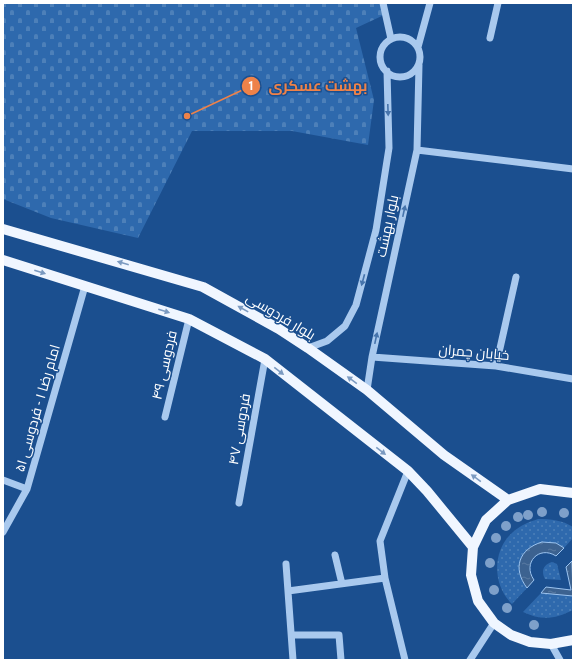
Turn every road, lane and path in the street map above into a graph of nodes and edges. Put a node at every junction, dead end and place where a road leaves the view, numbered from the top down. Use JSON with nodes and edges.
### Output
{"nodes":[{"id":1,"x":383,"y":3,"type":"edge"},
{"id":2,"x":430,"y":3,"type":"edge"},
{"id":3,"x":498,"y":3,"type":"edge"},
{"id":4,"x":490,"y":38,"type":"dead end"},
{"id":5,"x":391,"y":39,"type":"junction"},
{"id":6,"x":418,"y":47,"type":"junction"},
{"id":7,"x":418,"y":65,"type":"junction"},
{"id":8,"x":387,"y":71,"type":"junction"},
{"id":9,"x":417,"y":150,"type":"junction"},
{"id":10,"x":573,"y":169,"type":"edge"},
{"id":11,"x":3,"y":229,"type":"edge"},
{"id":12,"x":3,"y":260,"type":"edge"},
{"id":13,"x":516,"y":277,"type":"dead end"},
{"id":14,"x":85,"y":286,"type":"junction"},
{"id":15,"x":189,"y":319,"type":"junction"},
{"id":16,"x":308,"y":348,"type":"junction"},
{"id":17,"x":372,"y":357,"type":"junction"},
{"id":18,"x":264,"y":359,"type":"junction"},
{"id":19,"x":496,"y":366,"type":"junction"},
{"id":20,"x":573,"y":379,"type":"edge"},
{"id":21,"x":367,"y":390,"type":"junction"},
{"id":22,"x":165,"y":418,"type":"dead end"},
{"id":23,"x":408,"y":471,"type":"junction"},
{"id":24,"x":3,"y":480,"type":"edge"},
{"id":25,"x":27,"y":489,"type":"junction"},
{"id":26,"x":573,"y":494,"type":"edge"},
{"id":27,"x":508,"y":500,"type":"junction"},
{"id":28,"x":239,"y":503,"type":"dead end"},
{"id":29,"x":3,"y":532,"type":"edge"},
{"id":30,"x":473,"y":547,"type":"junction"},
{"id":31,"x":335,"y":555,"type":"dead end"},
{"id":32,"x":286,"y":564,"type":"dead end"},
{"id":33,"x":385,"y":578,"type":"junction"},
{"id":34,"x":342,"y":584,"type":"junction"},
{"id":35,"x":288,"y":591,"type":"junction"},
{"id":36,"x":494,"y":623,"type":"junction"},
{"id":37,"x":292,"y":635,"type":"junction"},
{"id":38,"x":573,"y":640,"type":"edge"},
{"id":39,"x":551,"y":644,"type":"junction"},
{"id":40,"x":293,"y":660,"type":"edge"},
{"id":41,"x":341,"y":660,"type":"edge"},
{"id":42,"x":405,"y":660,"type":"edge"},
{"id":43,"x":470,"y":660,"type":"edge"},
{"id":44,"x":560,"y":660,"type":"edge"}],
"edges":[{"from":1,"to":5,"type":"street"},
{"from":2,"to":6,"type":"street"},
{"from":3,"to":4,"type":"street"},
{"from":5,"to":6,"type":"street"},
{"from":5,"to":8,"type":"street"},
{"from":6,"to":7,"type":"street"},
{"from":7,"to":8,"type":"street"},
{"from":7,"to":9,"type":"street","name":"بلوار بهشت"},
{"from":8,"to":16,"type":"street","name":"بلوار بهشت","one_way":true},
{"from":9,"to":10,"type":"street"},
{"from":17,"to":9,"type":"street","name":"بلوار بهشت","one_way":true},
{"from":16,"to":11,"type":"main road","name":"بلوار فردوسی","one_way":true},
{"from":12,"to":14,"type":"main road","one_way":true},
{"from":13,"to":19,"type":"street"},
{"from":14,"to":15,"type":"main road","one_way":true},
{"from":14,"to":25,"type":"street","name":"امام رضا ۱ - فردوسی ۵۱"},
{"from":15,"to":18,"type":"main road"},
{"from":15,"to":22,"type":"street","name":"فردوسی ۴۹"},
{"from":21,"to":16,"type":"main road","name":"بلوار فردوسی","one_way":true},
{"from":17,"to":19,"type":"street","name":"خیابان چمران"},
{"from":17,"to":21,"type":"street","name":"بلوار بهشت"},
{"from":18,"to":23,"type":"main road","one_way":true},
{"from":18,"to":28,"type":"street","name":"فردوسی ۴۷"},
{"from":19,"to":20,"type":"street","name":"خیابان چمران"},
{"from":27,"to":21,"type":"main road","name":"بلوار فردوسی","one_way":true},
{"from":23,"to":30,"type":"main road"},
{"from":23,"to":33,"type":"street"},
{"from":24,"to":25,"type":"street"},
{"from":25,"to":29,"type":"street","name":"امام رضا ۱ - فردوسی ۵۱"},
{"from":26,"to":27,"type":"main road"},
{"from":27,"to":30,"type":"main road"},
{"from":30,"to":36,"type":"main road"},
{"from":31,"to":34,"type":"street"},
{"from":32,"to":35,"type":"street"},
{"from":33,"to":34,"type":"street"},
{"from":33,"to":42,"type":"street"},
{"from":34,"to":35,"type":"street"},
{"from":35,"to":37,"type":"street"},
{"from":36,"to":39,"type":"main road"},
{"from":36,"to":43,"type":"street"},
{"from":37,"to":40,"type":"street"},
{"from":37,"to":41,"type":"street"},
{"from":38,"to":39,"type":"main road"},
{"from":39,"to":44,"type":"street"}]}
